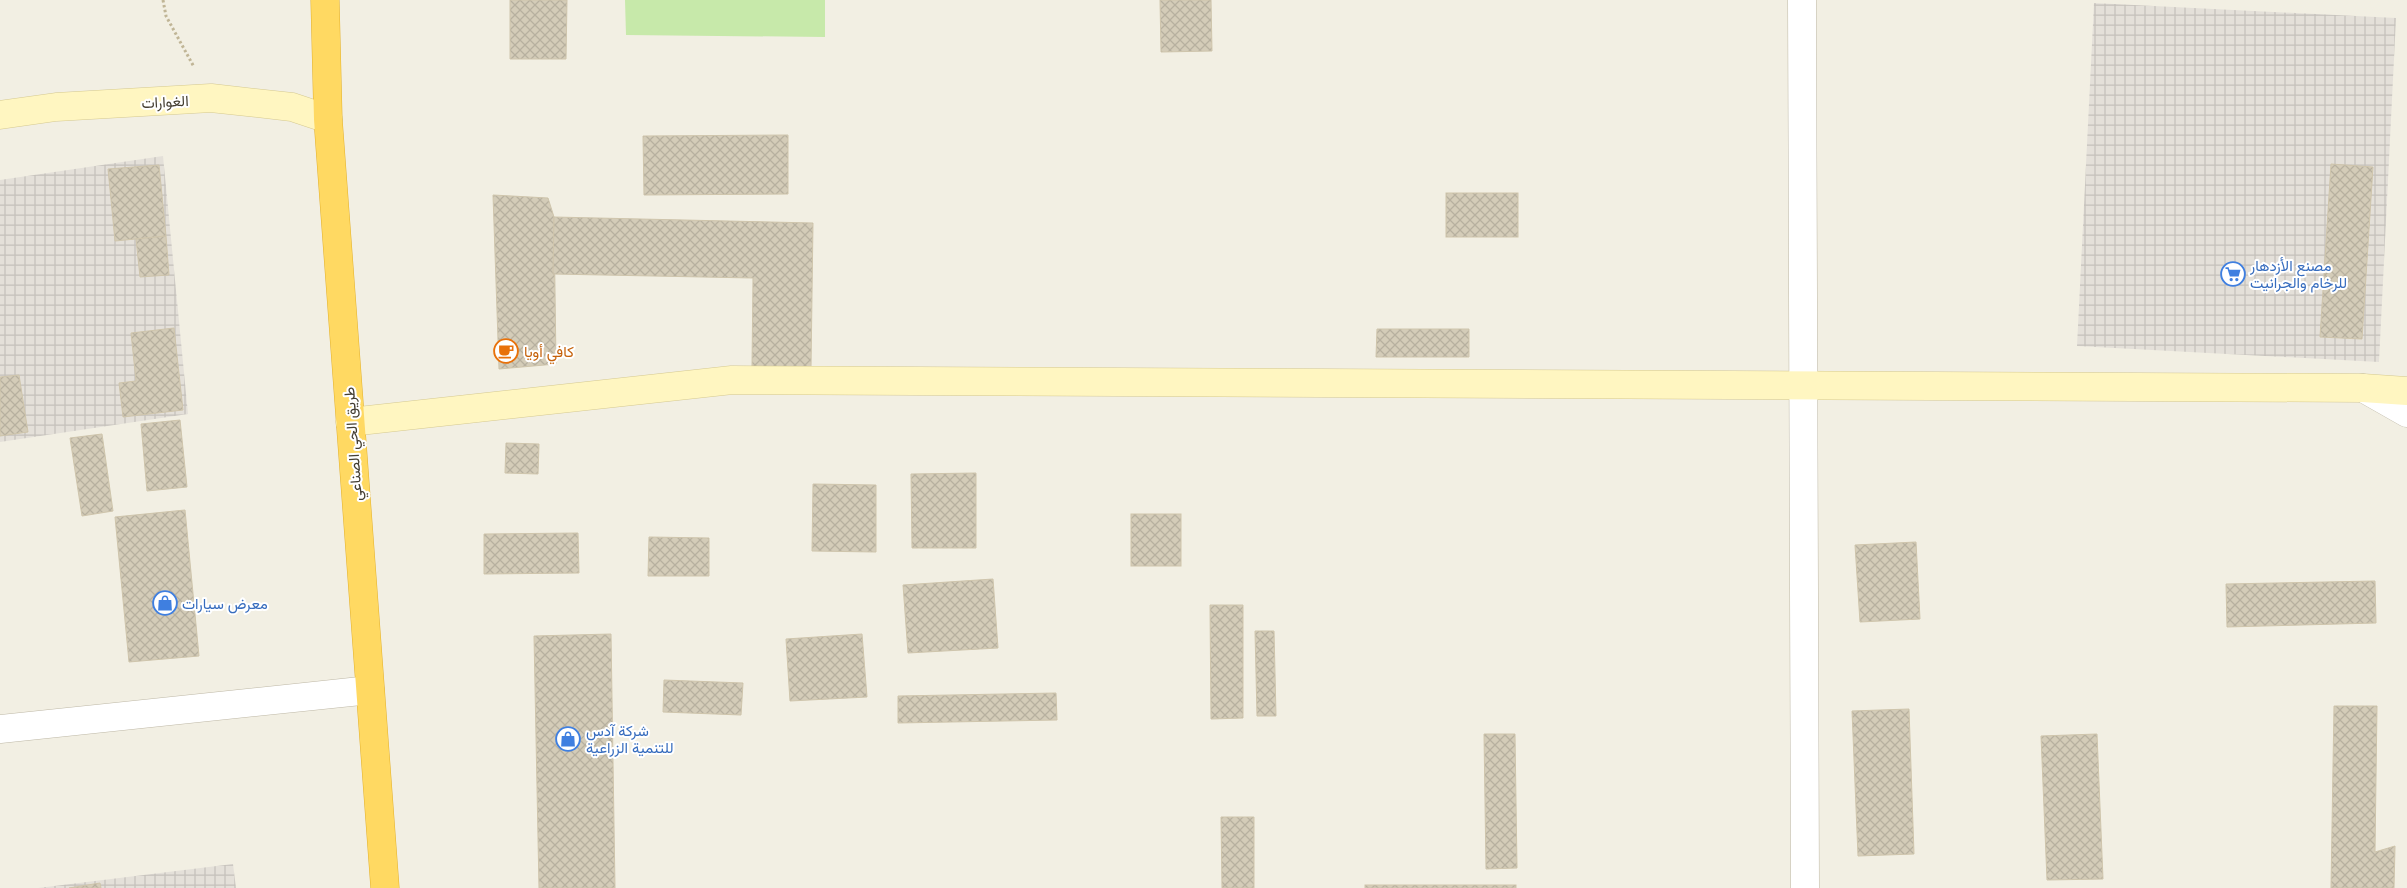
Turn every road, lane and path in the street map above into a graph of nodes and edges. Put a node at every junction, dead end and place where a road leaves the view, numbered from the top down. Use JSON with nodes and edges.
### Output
{"nodes":[{"id":1,"x":163,"y":0,"type":"edge"},
{"id":2,"x":325,"y":0,"type":"edge"},
{"id":3,"x":1802,"y":0,"type":"edge"},
{"id":4,"x":211,"y":98,"type":"junction"},
{"id":5,"x":0,"y":115,"type":"edge"},
{"id":6,"x":328,"y":119,"type":"junction"},
{"id":7,"x":1804,"y":385,"type":"junction"},
{"id":8,"x":2363,"y":388,"type":"junction"},
{"id":9,"x":2407,"y":391,"type":"edge"},
{"id":10,"x":2407,"y":413,"type":"edge"},
{"id":11,"x":350,"y":422,"type":"junction"},
{"id":12,"x":370,"y":690,"type":"junction"},
{"id":13,"x":0,"y":729,"type":"edge"},
{"id":14,"x":385,"y":888,"type":"edge"},
{"id":15,"x":1805,"y":888,"type":"edge"}],
"edges":[{"from":1,"to":4,"type":"path"},
{"from":2,"to":6,"type":"highway","name":"طريق الحي الصناعي"},
{"from":3,"to":7,"type":"street"},
{"from":4,"to":5,"type":"street","name":"الغوارات"},
{"from":4,"to":6,"type":"street","name":"الغوارات"},
{"from":6,"to":11,"type":"highway","name":"طريق الحي الصناعي"},
{"from":7,"to":8,"type":"street"},
{"from":7,"to":11,"type":"street"},
{"from":7,"to":15,"type":"street"},
{"from":8,"to":9,"type":"street"},
{"from":8,"to":10,"type":"street"},
{"from":11,"to":12,"type":"highway","name":"طريق الحي الصناعي"},
{"from":12,"to":13,"type":"street"},
{"from":12,"to":14,"type":"highway","name":"طريق الحي الصناعي"}]}
